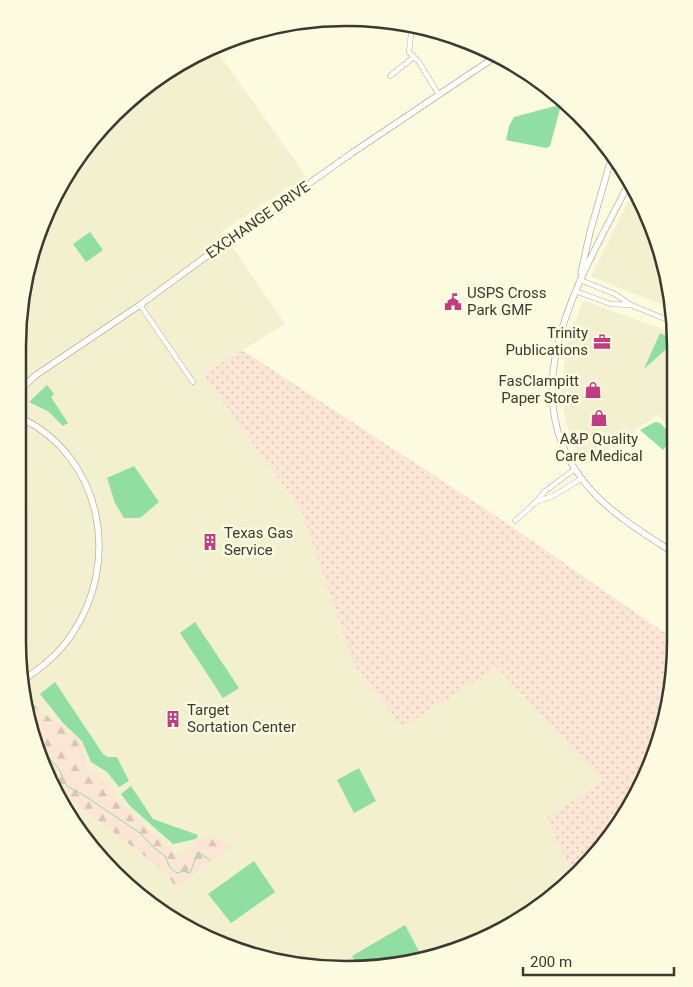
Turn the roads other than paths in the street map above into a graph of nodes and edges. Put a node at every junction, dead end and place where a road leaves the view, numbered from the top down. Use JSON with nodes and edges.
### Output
{"nodes":[{"id":1,"x":411,"y":33,"type":"edge"},
{"id":2,"x":414,"y":57,"type":"junction"},
{"id":3,"x":490,"y":60,"type":"edge"},
{"id":4,"x":390,"y":76,"type":"dead end"},
{"id":5,"x":439,"y":95,"type":"junction"},
{"id":6,"x":610,"y":164,"type":"edge"},
{"id":7,"x":626,"y":189,"type":"edge"},
{"id":8,"x":580,"y":280,"type":"junction"},
{"id":9,"x":575,"y":292,"type":"junction"},
{"id":10,"x":140,"y":305,"type":"junction"},
{"id":11,"x":631,"y":305,"type":"junction"},
{"id":12,"x":665,"y":319,"type":"edge"},
{"id":13,"x":193,"y":382,"type":"dead end"},
{"id":14,"x":26,"y":384,"type":"edge"},
{"id":15,"x":26,"y":420,"type":"edge"},
{"id":16,"x":575,"y":470,"type":"junction"},
{"id":17,"x":581,"y":479,"type":"junction"},
{"id":18,"x":537,"y":501,"type":"junction"},
{"id":19,"x":516,"y":521,"type":"dead end"},
{"id":20,"x":667,"y":548,"type":"edge"},
{"id":21,"x":28,"y":676,"type":"edge"}],
"edges":[{"from":1,"to":2,"type":"street"},
{"from":2,"to":4,"type":"street"},
{"from":2,"to":5,"type":"street"},
{"from":3,"to":5,"type":"street","name":"EXCHANGE DRIVE"},
{"from":5,"to":10,"type":"street","name":"EXCHANGE DRIVE"},
{"from":6,"to":8,"type":"street"},
{"from":7,"to":8,"type":"street"},
{"from":8,"to":9,"type":"street"},
{"from":8,"to":11,"type":"street"},
{"from":9,"to":11,"type":"street"},
{"from":9,"to":16,"type":"street"},
{"from":10,"to":13,"type":"street"},
{"from":10,"to":14,"type":"street","name":"EXCHANGE DRIVE"},
{"from":11,"to":12,"type":"street"},
{"from":15,"to":21,"type":"street"},
{"from":16,"to":17,"type":"street"},
{"from":16,"to":18,"type":"street"},
{"from":17,"to":18,"type":"street"},
{"from":17,"to":20,"type":"street"},
{"from":18,"to":19,"type":"street"}]}
